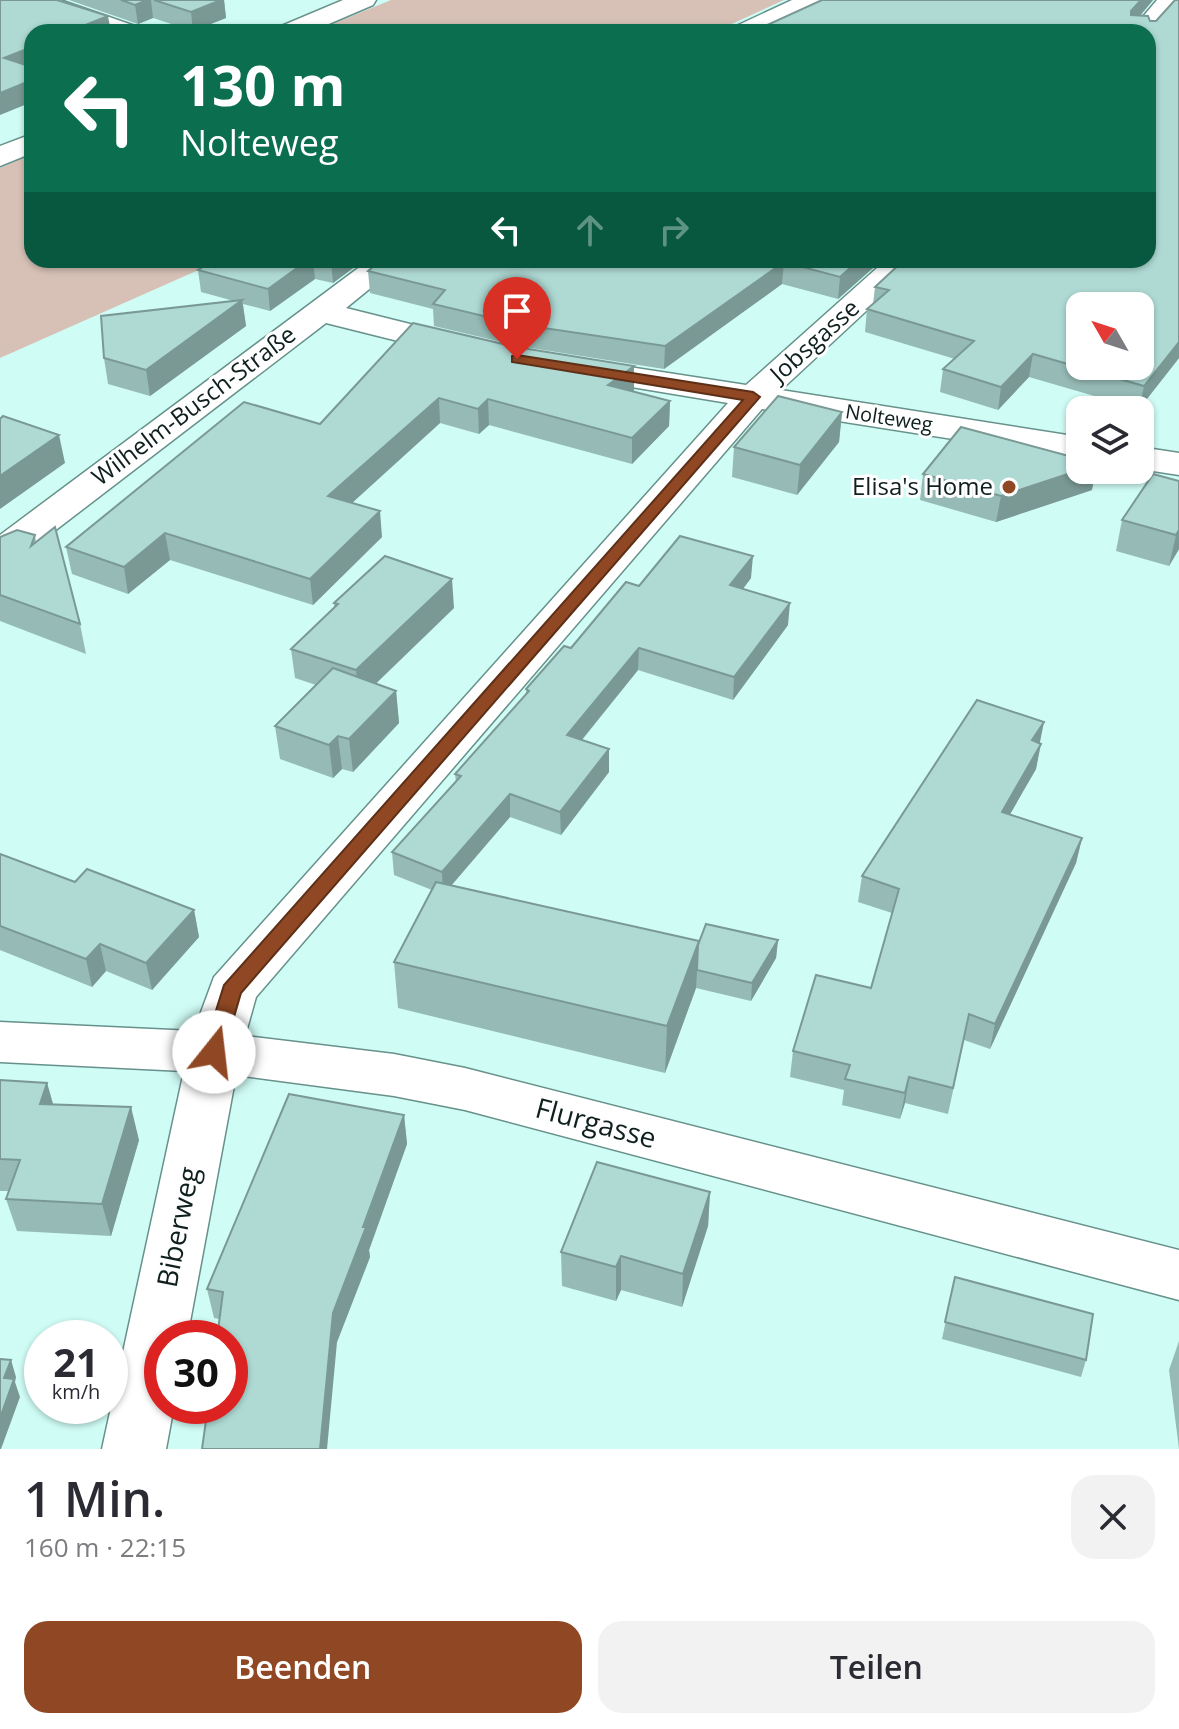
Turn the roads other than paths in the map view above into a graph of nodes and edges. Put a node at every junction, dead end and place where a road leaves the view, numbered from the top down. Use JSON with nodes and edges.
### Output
{"nodes":[{"id":1,"x":36,"y":0,"type":"edge"},
{"id":2,"x":364,"y":0,"type":"edge"},
{"id":3,"x":812,"y":0,"type":"edge"},
{"id":4,"x":1170,"y":0,"type":"edge"},
{"id":5,"x":106,"y":24,"type":"edge"},
{"id":6,"x":307,"y":24,"type":"edge"},
{"id":7,"x":760,"y":24,"type":"edge"},
{"id":8,"x":1150,"y":24,"type":"edge"},
{"id":9,"x":24,"y":146,"type":"edge"},
{"id":10,"x":0,"y":157,"type":"edge"},
{"id":11,"x":379,"y":268,"type":"edge"},
{"id":12,"x":896,"y":268,"type":"edge"},
{"id":13,"x":321,"y":312,"type":"junction"},
{"id":14,"x":487,"y":353,"type":"edge"},
{"id":15,"x":549,"y":364,"type":"edge"},
{"id":16,"x":753,"y":397,"type":"junction"},
{"id":17,"x":1066,"y":446,"type":"edge"},
{"id":18,"x":1154,"y":460,"type":"edge"},
{"id":19,"x":1179,"y":464,"type":"edge"},
{"id":20,"x":0,"y":554,"type":"edge"},
{"id":21,"x":0,"y":1042,"type":"edge"},
{"id":22,"x":214,"y":1052,"type":"junction"},
{"id":23,"x":1179,"y":1275,"type":"edge"},
{"id":24,"x":134,"y":1449,"type":"edge"}],
"edges":[{"from":1,"to":5,"type":"street"},
{"from":2,"to":6,"type":"street"},
{"from":3,"to":7,"type":"street"},
{"from":4,"to":8,"type":"street"},
{"from":9,"to":10,"type":"street"},
{"from":11,"to":13,"type":"street","name":"Wilhelm-Busch-Straße"},
{"from":12,"to":16,"type":"street","name":"Jobsgasse"},
{"from":13,"to":14,"type":"street"},
{"from":13,"to":20,"type":"street","name":"Wilhelm-Busch-Straße"},
{"from":15,"to":16,"type":"street","name":"Nolteweg"},
{"from":16,"to":17,"type":"street","name":"Nolteweg"},
{"from":16,"to":22,"type":"street","name":"Jobsgasse"},
{"from":18,"to":19,"type":"street"},
{"from":21,"to":22,"type":"street","name":"Flurgasse"},
{"from":22,"to":23,"type":"street","name":"Flurgasse"},
{"from":22,"to":24,"type":"street","name":"Biberweg"}]}
